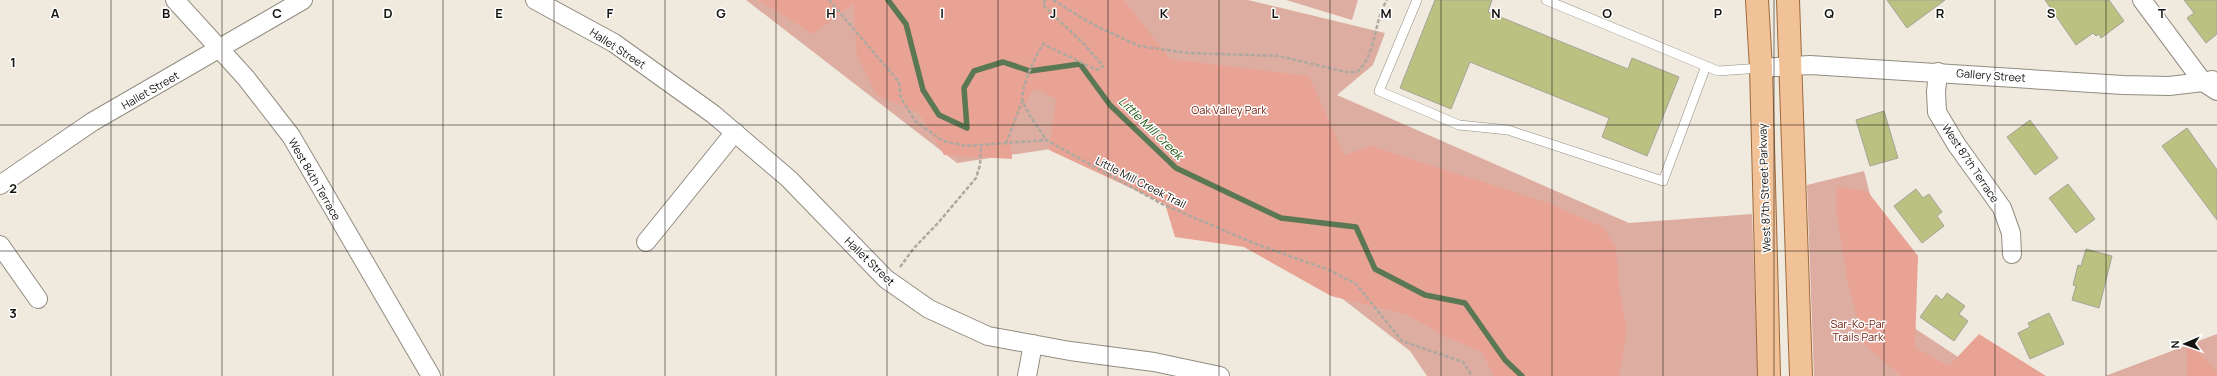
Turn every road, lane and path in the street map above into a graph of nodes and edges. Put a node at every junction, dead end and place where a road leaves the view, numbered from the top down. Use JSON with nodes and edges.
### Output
{"nodes":[{"id":1,"x":175,"y":0,"type":"edge"},
{"id":2,"x":303,"y":0,"type":"edge"},
{"id":3,"x":535,"y":0,"type":"edge"},
{"id":4,"x":829,"y":0,"type":"edge"},
{"id":5,"x":1045,"y":0,"type":"edge"},
{"id":6,"x":1053,"y":0,"type":"edge"},
{"id":7,"x":1387,"y":0,"type":"edge"},
{"id":8,"x":1417,"y":0,"type":"edge"},
{"id":9,"x":1546,"y":0,"type":"edge"},
{"id":10,"x":1757,"y":0,"type":"edge"},
{"id":11,"x":1788,"y":0,"type":"edge"},
{"id":12,"x":2142,"y":0,"type":"edge"},
{"id":13,"x":220,"y":49,"type":"junction"},
{"id":14,"x":1706,"y":66,"type":"junction"},
{"id":15,"x":1791,"y":66,"type":"junction"},
{"id":16,"x":1761,"y":68,"type":"junction"},
{"id":17,"x":1938,"y":72,"type":"junction"},
{"id":18,"x":2212,"y":84,"type":"edge"},
{"id":19,"x":1022,"y":101,"type":"junction"},
{"id":20,"x":735,"y":132,"type":"junction"},
{"id":21,"x":1046,"y":140,"type":"junction"},
{"id":22,"x":1006,"y":143,"type":"junction"},
{"id":23,"x":981,"y":145,"type":"junction"},
{"id":24,"x":0,"y":185,"type":"edge"},
{"id":25,"x":646,"y":242,"type":"dead end"},
{"id":26,"x":0,"y":245,"type":"edge"},
{"id":27,"x":2012,"y":254,"type":"dead end"},
{"id":28,"x":896,"y":273,"type":"dead end"},
{"id":29,"x":38,"y":299,"type":"dead end"},
{"id":30,"x":1033,"y":344,"type":"junction"},
{"id":31,"x":431,"y":376,"type":"edge"},
{"id":32,"x":1027,"y":376,"type":"edge"},
{"id":33,"x":1220,"y":376,"type":"edge"},
{"id":34,"x":1472,"y":376,"type":"edge"},
{"id":35,"x":1769,"y":376,"type":"edge"},
{"id":36,"x":1801,"y":376,"type":"edge"}],
"edges":[{"from":1,"to":13,"type":"street","name":"West 84th Terrace"},
{"from":2,"to":13,"type":"street","name":"Hallet Street"},
{"from":3,"to":20,"type":"street","name":"Hallet Street"},
{"from":4,"to":23,"type":"path"},
{"from":5,"to":19,"type":"path"},
{"from":6,"to":7,"type":"path"},
{"from":8,"to":14,"type":"lane"},
{"from":9,"to":14,"type":"lane"},
{"from":10,"to":16,"type":"main road","name":"West 87th Street Parkway"},
{"from":11,"to":15,"type":"main road"},
{"from":12,"to":18,"type":"street"},
{"from":13,"to":24,"type":"street","name":"Hallet Street"},
{"from":13,"to":31,"type":"street","name":"West 84th Terrace"},
{"from":14,"to":16,"type":"lane"},
{"from":15,"to":16,"type":"street","name":"Gallery Street"},
{"from":15,"to":17,"type":"street","name":"Gallery Street"},
{"from":15,"to":36,"type":"main road"},
{"from":16,"to":35,"type":"main road","name":"West 87th Street Parkway"},
{"from":17,"to":18,"type":"street","name":"Gallery Street"},
{"from":17,"to":27,"type":"street","name":"West 87th Terrace"},
{"from":19,"to":21,"type":"path"},
{"from":19,"to":22,"type":"path"},
{"from":20,"to":25,"type":"street"},
{"from":20,"to":30,"type":"street","name":"Hallet Street"},
{"from":21,"to":22,"type":"path"},
{"from":21,"to":34,"type":"path","name":"Little Mill Creek Trail"},
{"from":22,"to":23,"type":"path"},
{"from":23,"to":28,"type":"path"},
{"from":26,"to":29,"type":"street"},
{"from":30,"to":32,"type":"street"},
{"from":30,"to":33,"type":"street","name":"Hallet Street"}]}
